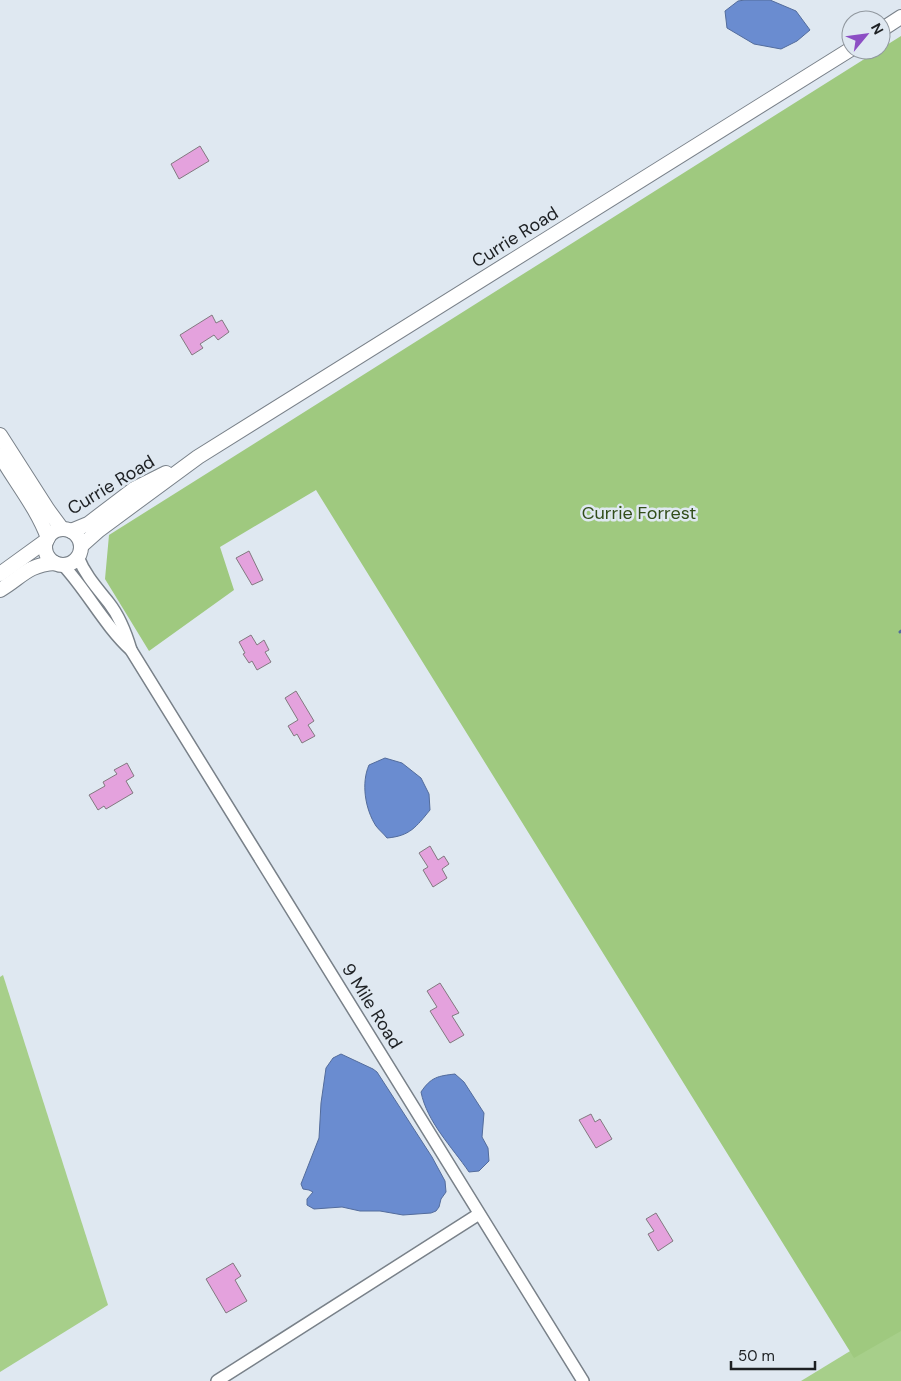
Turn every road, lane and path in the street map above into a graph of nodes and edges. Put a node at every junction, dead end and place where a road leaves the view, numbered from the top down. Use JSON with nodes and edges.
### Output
{"nodes":[{"id":1,"x":841,"y":55,"type":"edge"},
{"id":2,"x":0,"y":436,"type":"edge"},
{"id":3,"x":0,"y":455,"type":"edge"},
{"id":4,"x":198,"y":457,"type":"junction"},
{"id":5,"x":67,"y":530,"type":"junction"},
{"id":6,"x":47,"y":539,"type":"junction"},
{"id":7,"x":80,"y":552,"type":"junction"},
{"id":8,"x":59,"y":564,"type":"junction"},
{"id":9,"x":0,"y":574,"type":"edge"},
{"id":10,"x":0,"y":590,"type":"edge"},
{"id":11,"x":131,"y":650,"type":"junction"},
{"id":12,"x":479,"y":1214,"type":"junction"},
{"id":13,"x":217,"y":1381,"type":"edge"},
{"id":14,"x":583,"y":1381,"type":"edge"}],
"edges":[{"from":1,"to":4,"type":"street","name":"Currie Road"},
{"from":2,"to":5,"type":"street"},
{"from":3,"to":6,"type":"street"},
{"from":4,"to":5,"type":"street","name":"Currie Road"},
{"from":4,"to":7,"type":"street","name":"Currie Road"},
{"from":5,"to":6,"type":"street"},
{"from":5,"to":7,"type":"street"},
{"from":6,"to":8,"type":"street"},
{"from":6,"to":9,"type":"street"},
{"from":7,"to":8,"type":"street"},
{"from":7,"to":11,"type":"street","name":"9 Mile Road"},
{"from":8,"to":10,"type":"street"},
{"from":8,"to":11,"type":"street","name":"9 Mile Road"},
{"from":11,"to":12,"type":"street","name":"9 Mile Road"},
{"from":12,"to":13,"type":"street"},
{"from":12,"to":14,"type":"street","name":"9 Mile Road"}]}
